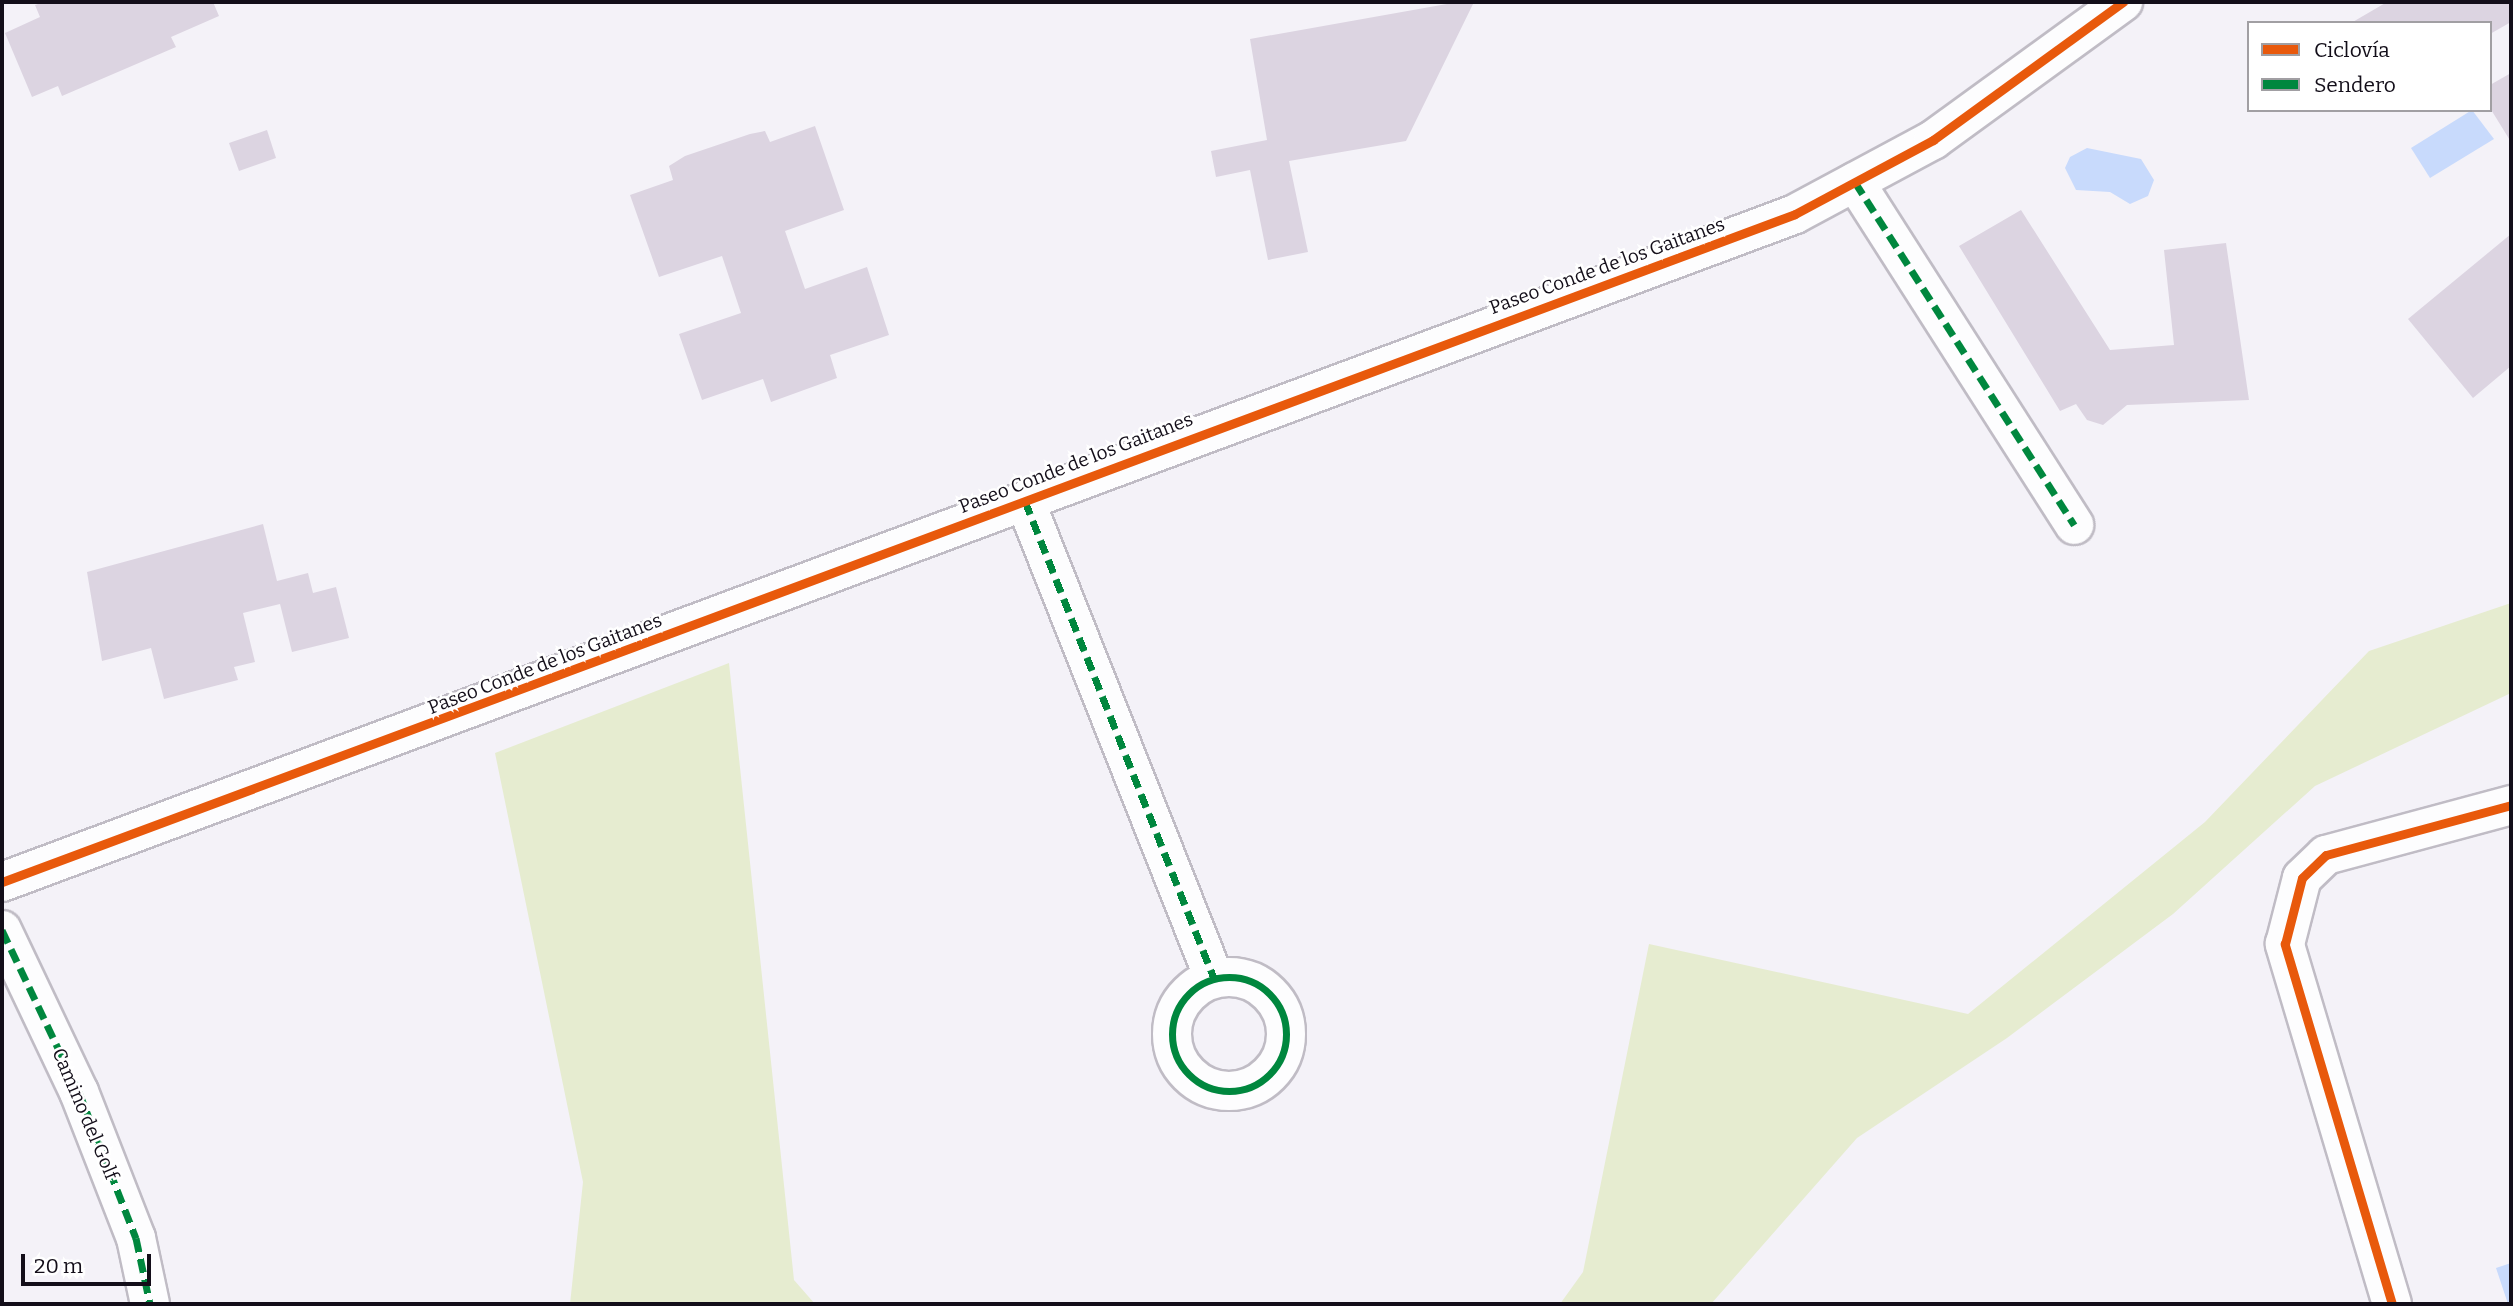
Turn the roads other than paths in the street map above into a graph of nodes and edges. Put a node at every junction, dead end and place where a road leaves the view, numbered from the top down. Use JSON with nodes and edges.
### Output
{"nodes":[{"id":1,"x":2123,"y":2,"type":"edge"},
{"id":2,"x":1856,"y":182,"type":"junction"},
{"id":3,"x":1025,"y":501,"type":"junction"},
{"id":4,"x":2074,"y":525,"type":"dead end"},
{"id":5,"x":2511,"y":805,"type":"edge"},
{"id":6,"x":2,"y":882,"type":"edge"},
{"id":7,"x":2,"y":930,"type":"edge"},
{"id":8,"x":1214,"y":978,"type":"dead end"},
{"id":9,"x":150,"y":1304,"type":"edge"},
{"id":10,"x":2392,"y":1304,"type":"edge"}],
"edges":[{"from":1,"to":2,"type":"street","name":"Paseo Conde de los Gaitanes"},
{"from":2,"to":3,"type":"street","name":"Paseo Conde de los Gaitanes"},
{"from":2,"to":4,"type":"street"},
{"from":3,"to":6,"type":"street","name":"Paseo Conde de los Gaitanes"},
{"from":3,"to":8,"type":"street"},
{"from":5,"to":10,"type":"street"},
{"from":7,"to":9,"type":"street","name":"Camino del Golf"}]}
